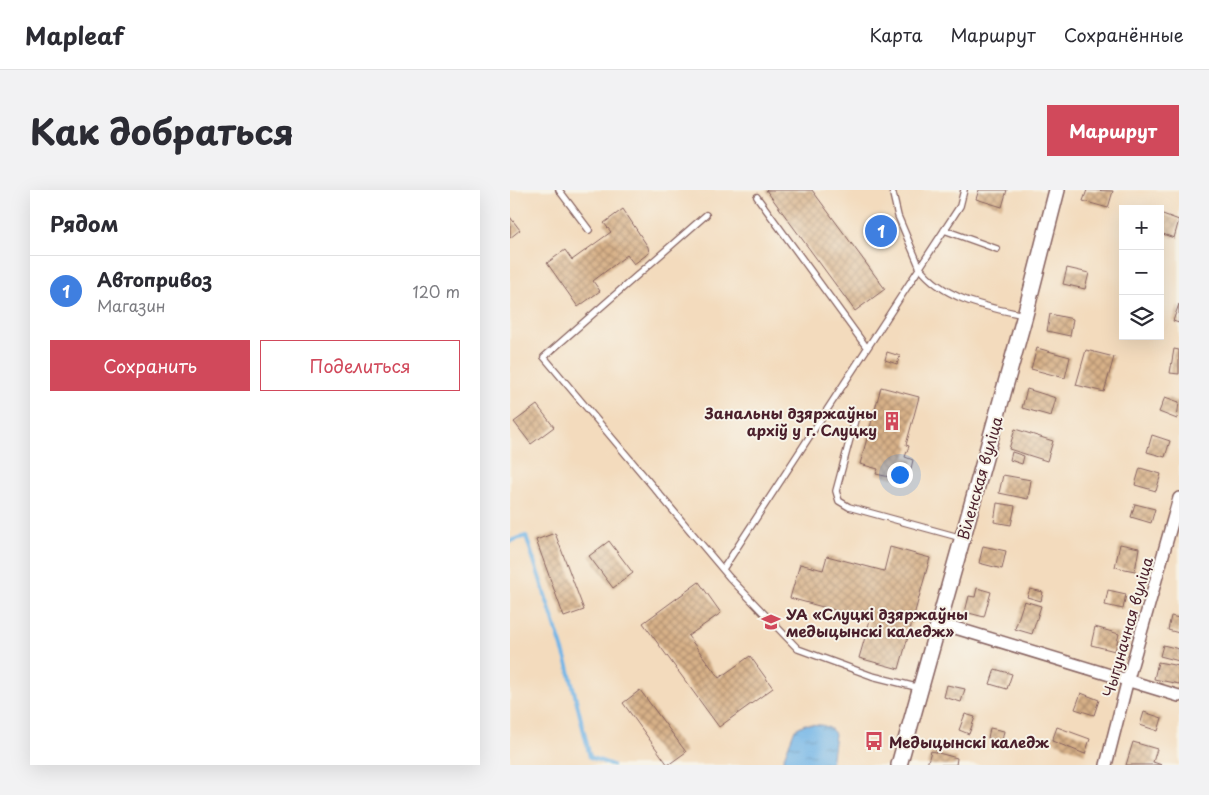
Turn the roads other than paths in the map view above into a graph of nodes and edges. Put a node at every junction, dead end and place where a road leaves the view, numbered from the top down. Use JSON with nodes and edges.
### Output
{"nodes":[{"id":1,"x":559,"y":190,"type":"edge"},
{"id":2,"x":892,"y":190,"type":"edge"},
{"id":3,"x":964,"y":190,"type":"edge"},
{"id":4,"x":1057,"y":190,"type":"edge"},
{"id":5,"x":757,"y":197,"type":"dead end"},
{"id":6,"x":706,"y":215,"type":"dead end"},
{"id":7,"x":589,"y":230,"type":"dead end"},
{"id":8,"x":944,"y":230,"type":"junction"},
{"id":9,"x":997,"y":249,"type":"dead end"},
{"id":10,"x":920,"y":268,"type":"junction"},
{"id":11,"x":1025,"y":315,"type":"junction"},
{"id":12,"x":867,"y":348,"type":"junction"},
{"id":13,"x":856,"y":420,"type":"dead end"},
{"id":14,"x":1179,"y":498,"type":"edge"},
{"id":15,"x":962,"y":538,"type":"junction"},
{"id":16,"x":723,"y":569,"type":"junction"},
{"id":17,"x":939,"y":623,"type":"junction"},
{"id":18,"x":1128,"y":679,"type":"junction"},
{"id":19,"x":922,"y":688,"type":"junction"},
{"id":20,"x":1179,"y":696,"type":"edge"},
{"id":21,"x":899,"y":765,"type":"edge"},
{"id":22,"x":1106,"y":765,"type":"edge"}],
"edges":[{"from":1,"to":7,"type":"lane"},
{"from":2,"to":10,"type":"lane"},
{"from":3,"to":8,"type":"lane"},
{"from":4,"to":11,"type":"main road","name":"Віленская вуліца"},
{"from":5,"to":12,"type":"lane"},
{"from":6,"to":16,"type":"lane"},
{"from":8,"to":9,"type":"lane"},
{"from":8,"to":10,"type":"lane"},
{"from":10,"to":11,"type":"lane"},
{"from":10,"to":12,"type":"lane"},
{"from":11,"to":15,"type":"main road","name":"Віленская вуліца"},
{"from":12,"to":16,"type":"lane"},
{"from":13,"to":15,"type":"lane"},
{"from":14,"to":18,"type":"street","name":"Чыгуначная вуліца"},
{"from":15,"to":17,"type":"main road","name":"Віленская вуліца"},
{"from":16,"to":19,"type":"lane"},
{"from":17,"to":18,"type":"street"},
{"from":17,"to":19,"type":"main road","name":"Віленская вуліца"},
{"from":18,"to":20,"type":"street"},
{"from":18,"to":22,"type":"street","name":"Чыгуначная вуліца"},
{"from":19,"to":21,"type":"main road","name":"Віленская вуліца"}]}
